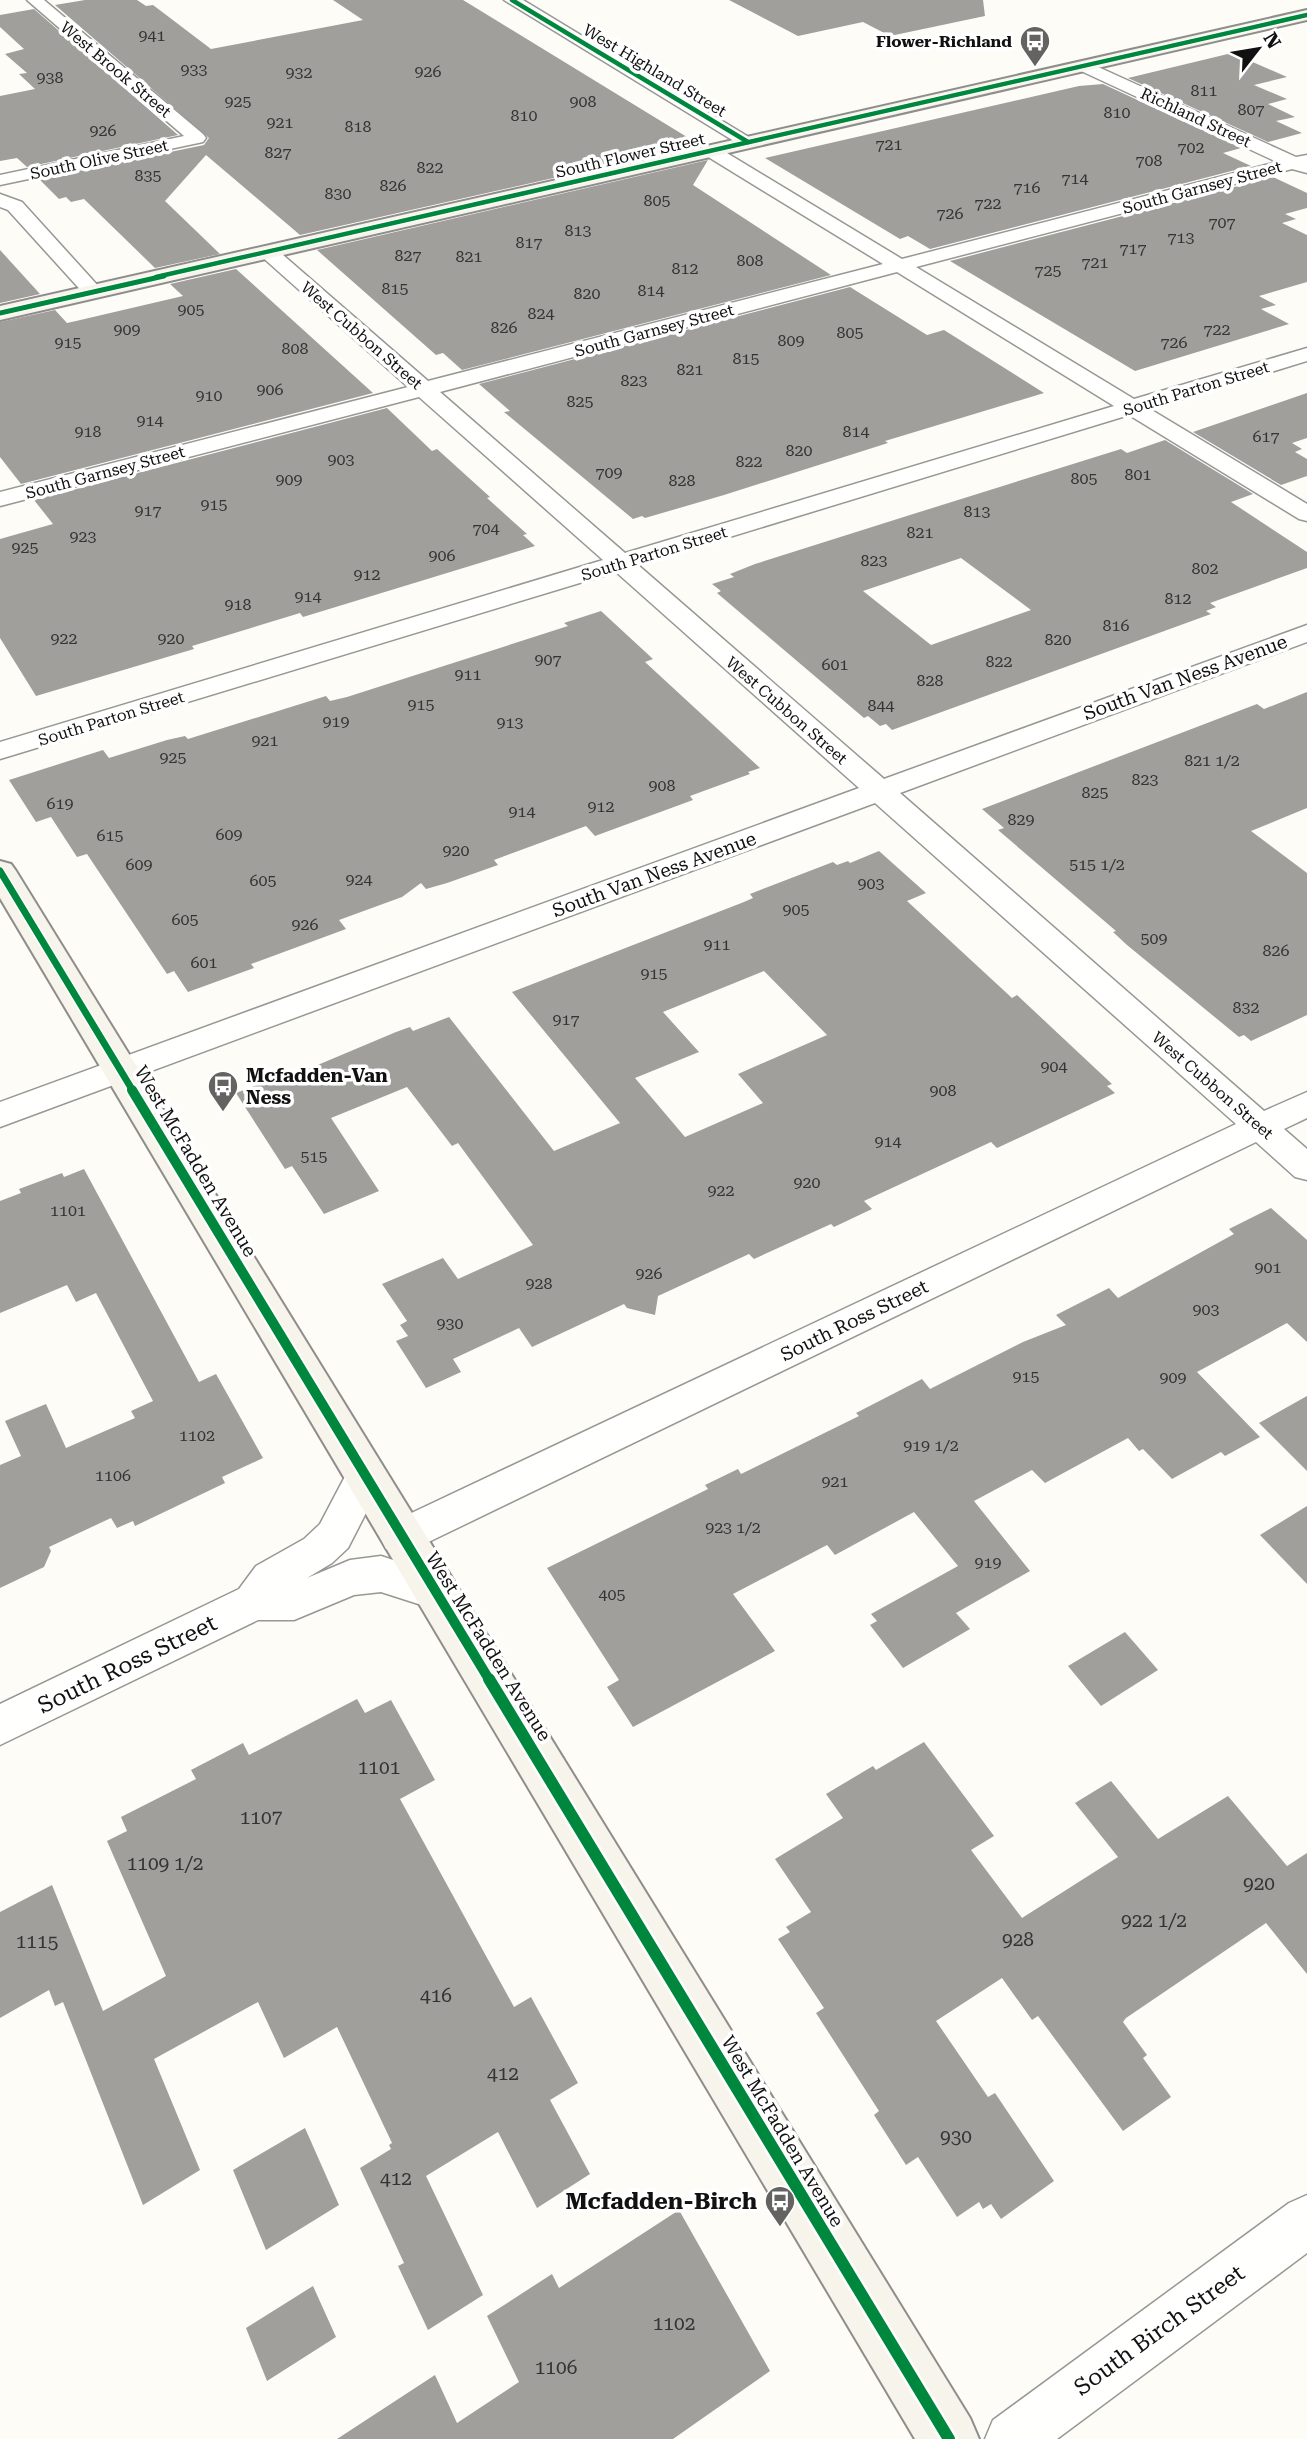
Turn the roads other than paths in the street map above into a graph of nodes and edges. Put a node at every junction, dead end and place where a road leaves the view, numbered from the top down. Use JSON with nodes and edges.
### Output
{"nodes":[{"id":1,"x":35,"y":0,"type":"edge"},
{"id":2,"x":512,"y":0,"type":"edge"},
{"id":3,"x":1307,"y":15,"type":"edge"},
{"id":4,"x":1086,"y":65,"type":"junction"},
{"id":5,"x":197,"y":138,"type":"joint"},
{"id":6,"x":748,"y":142,"type":"junction"},
{"id":7,"x":711,"y":151,"type":"junction"},
{"id":8,"x":1303,"y":164,"type":"edge"},
{"id":9,"x":0,"y":180,"type":"edge"},
{"id":10,"x":0,"y":200,"type":"edge"},
{"id":11,"x":268,"y":252,"type":"junction"},
{"id":12,"x":900,"y":266,"type":"junction"},
{"id":13,"x":93,"y":292,"type":"junction"},
{"id":14,"x":0,"y":313,"type":"edge"},
{"id":15,"x":1307,"y":354,"type":"edge"},
{"id":16,"x":424,"y":389,"type":"junction"},
{"id":17,"x":1132,"y":407,"type":"junction"},
{"id":18,"x":0,"y":499,"type":"edge"},
{"id":19,"x":1307,"y":514,"type":"edge"},
{"id":20,"x":621,"y":563,"type":"junction"},
{"id":21,"x":1307,"y":632,"type":"edge"},
{"id":22,"x":0,"y":751,"type":"edge"},
{"id":23,"x":879,"y":791,"type":"junction"},
{"id":24,"x":0,"y":871,"type":"edge"},
{"id":25,"x":121,"y":1070,"type":"junction"},
{"id":26,"x":1307,"y":1104,"type":"edge"},
{"id":27,"x":0,"y":1115,"type":"edge"},
{"id":28,"x":1260,"y":1127,"type":"junction"},
{"id":29,"x":1307,"y":1168,"type":"edge"},
{"id":30,"x":365,"y":1476,"type":"junction"},
{"id":31,"x":400,"y":1537,"type":"junction"},
{"id":32,"x":434,"y":1591,"type":"junction"},
{"id":33,"x":254,"y":1602,"type":"junction"},
{"id":34,"x":0,"y":1725,"type":"edge"},
{"id":35,"x":1307,"y":2221,"type":"edge"},
{"id":36,"x":949,"y":2439,"type":"edge"},
{"id":37,"x":1012,"y":2439,"type":"edge"}],
"edges":[{"from":1,"to":5,"type":"street","name":"West Brook Street"},
{"from":2,"to":6,"type":"street","name":"West Highland Street"},
{"from":3,"to":4,"type":"street","name":"South Flower Street"},
{"from":4,"to":6,"type":"street","name":"South Flower Street"},
{"from":4,"to":8,"type":"street","name":"Richland Street"},
{"from":5,"to":9,"type":"street","name":"South Olive Street"},
{"from":6,"to":7,"type":"street","name":"South Flower Street"},
{"from":7,"to":11,"type":"street","name":"South Flower Street"},
{"from":7,"to":12,"type":"street"},
{"from":8,"to":12,"type":"street","name":"South Garnsey Street"},
{"from":10,"to":13,"type":"street"},
{"from":11,"to":13,"type":"street","name":"South Flower Street"},
{"from":11,"to":16,"type":"street","name":"West Cubbon Street"},
{"from":12,"to":16,"type":"street","name":"South Garnsey Street"},
{"from":12,"to":17,"type":"street"},
{"from":13,"to":14,"type":"street","name":"South Flower Street"},
{"from":15,"to":17,"type":"street","name":"South Parton Street"},
{"from":16,"to":18,"type":"street","name":"South Garnsey Street"},
{"from":16,"to":20,"type":"street","name":"West Cubbon Street"},
{"from":17,"to":19,"type":"street"},
{"from":17,"to":20,"type":"street","name":"South Parton Street"},
{"from":20,"to":22,"type":"street","name":"South Parton Street"},
{"from":20,"to":23,"type":"street","name":"West Cubbon Street"},
{"from":21,"to":23,"type":"street","name":"South Van Ness Avenue"},
{"from":23,"to":25,"type":"street","name":"South Van Ness Avenue"},
{"from":23,"to":28,"type":"street","name":"West Cubbon Street"},
{"from":24,"to":25,"type":"street","name":"West McFadden Avenue"},
{"from":25,"to":27,"type":"street","name":"South Van Ness Avenue"},
{"from":25,"to":30,"type":"street","name":"West McFadden Avenue"},
{"from":26,"to":28,"type":"street","name":"South Ross Street"},
{"from":28,"to":29,"type":"street","name":"West Cubbon Street"},
{"from":28,"to":31,"type":"street","name":"South Ross Street"},
{"from":30,"to":31,"type":"street","name":"West McFadden Avenue"},
{"from":30,"to":33,"type":"street","name":"South Ross Street"},
{"from":31,"to":32,"type":"street","name":"West McFadden Avenue"},
{"from":32,"to":33,"type":"street","name":"South Ross Street"},
{"from":32,"to":36,"type":"street","name":"West McFadden Avenue"},
{"from":33,"to":34,"type":"street","name":"South Ross Street"},
{"from":35,"to":37,"type":"street","name":"South Birch Street"}]}
